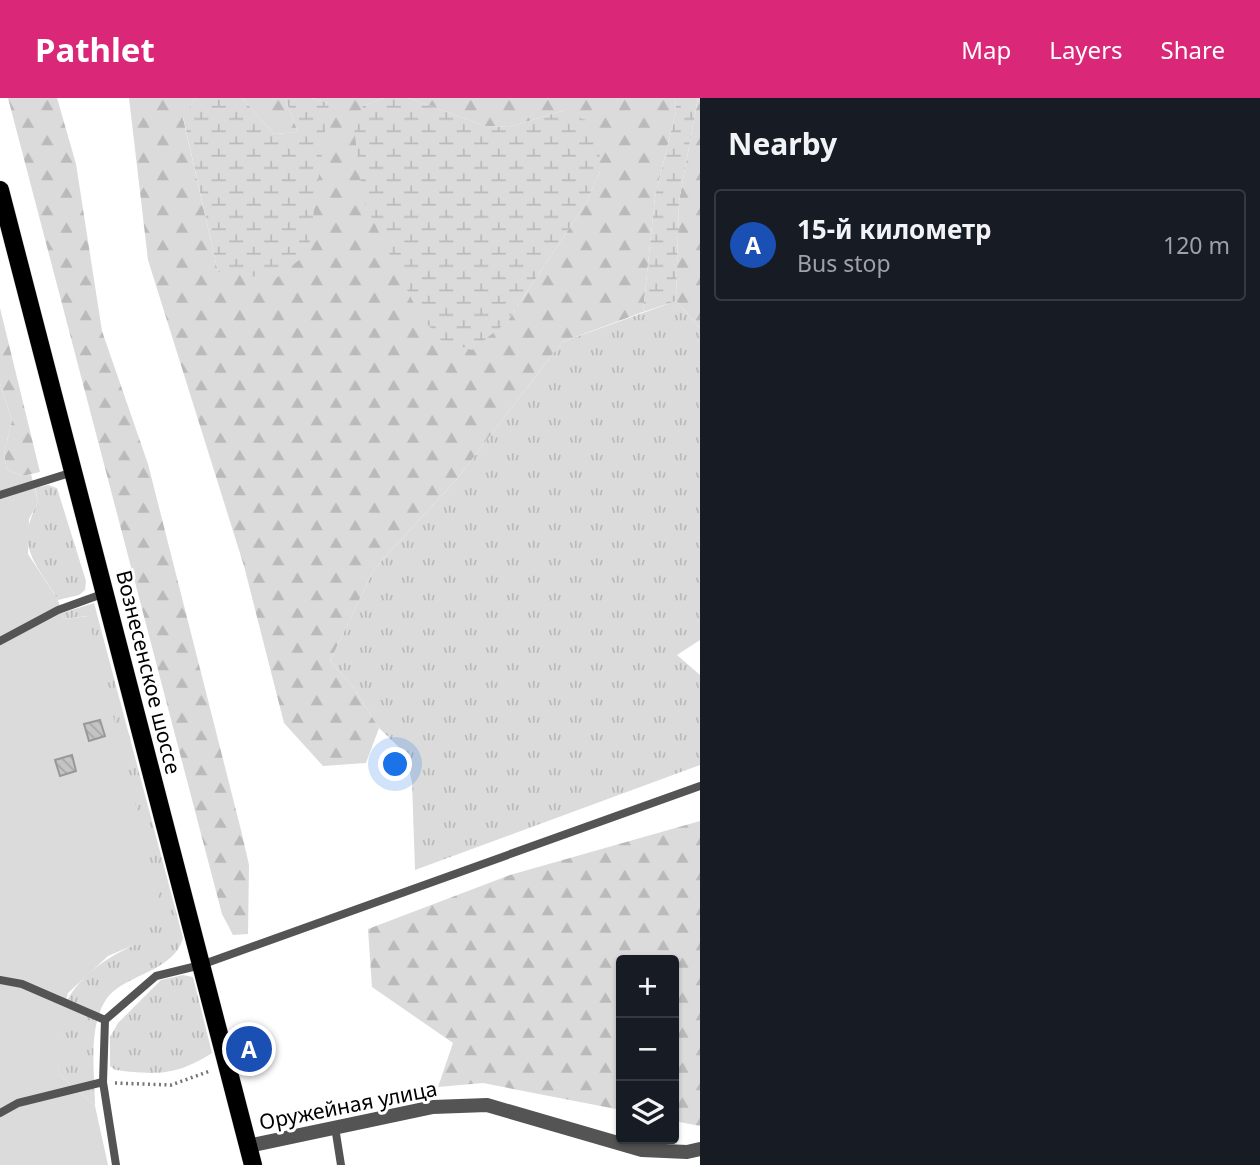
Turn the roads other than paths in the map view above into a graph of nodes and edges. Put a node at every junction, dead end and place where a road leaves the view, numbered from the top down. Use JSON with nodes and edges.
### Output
{"nodes":[{"id":1,"x":0,"y":190,"type":"edge"},
{"id":2,"x":73,"y":472,"type":"junction"},
{"id":3,"x":0,"y":495,"type":"edge"},
{"id":4,"x":105,"y":593,"type":"junction"},
{"id":5,"x":0,"y":641,"type":"edge"},
{"id":6,"x":700,"y":786,"type":"edge"},
{"id":7,"x":201,"y":965,"type":"junction"},
{"id":8,"x":0,"y":981,"type":"edge"},
{"id":9,"x":106,"y":1020,"type":"junction"},
{"id":10,"x":103,"y":1082,"type":"junction"},
{"id":11,"x":0,"y":1112,"type":"edge"},
{"id":12,"x":335,"y":1127,"type":"junction"},
{"id":13,"x":248,"y":1146,"type":"junction"},
{"id":14,"x":700,"y":1149,"type":"edge"},
{"id":15,"x":116,"y":1165,"type":"edge"},
{"id":16,"x":253,"y":1165,"type":"edge"},
{"id":17,"x":341,"y":1165,"type":"edge"}],
"edges":[{"from":1,"to":2,"type":"main road","name":"Вознесенское шоссе"},
{"from":2,"to":3,"type":"lane"},
{"from":2,"to":4,"type":"main road","name":"Вознесенское шоссе"},
{"from":4,"to":5,"type":"lane"},
{"from":4,"to":7,"type":"main road","name":"Вознесенское шоссе"},
{"from":6,"to":7,"type":"lane"},
{"from":7,"to":9,"type":"lane"},
{"from":7,"to":13,"type":"main road","name":"Вознесенское шоссе"},
{"from":8,"to":9,"type":"lane"},
{"from":9,"to":10,"type":"lane"},
{"from":10,"to":11,"type":"lane"},
{"from":10,"to":15,"type":"lane"},
{"from":12,"to":13,"type":"street","name":"Оружейная улица"},
{"from":12,"to":14,"type":"street","name":"Оружейная улица"},
{"from":12,"to":17,"type":"lane"},
{"from":13,"to":16,"type":"main road","name":"Вознесенское шоссе"}]}
